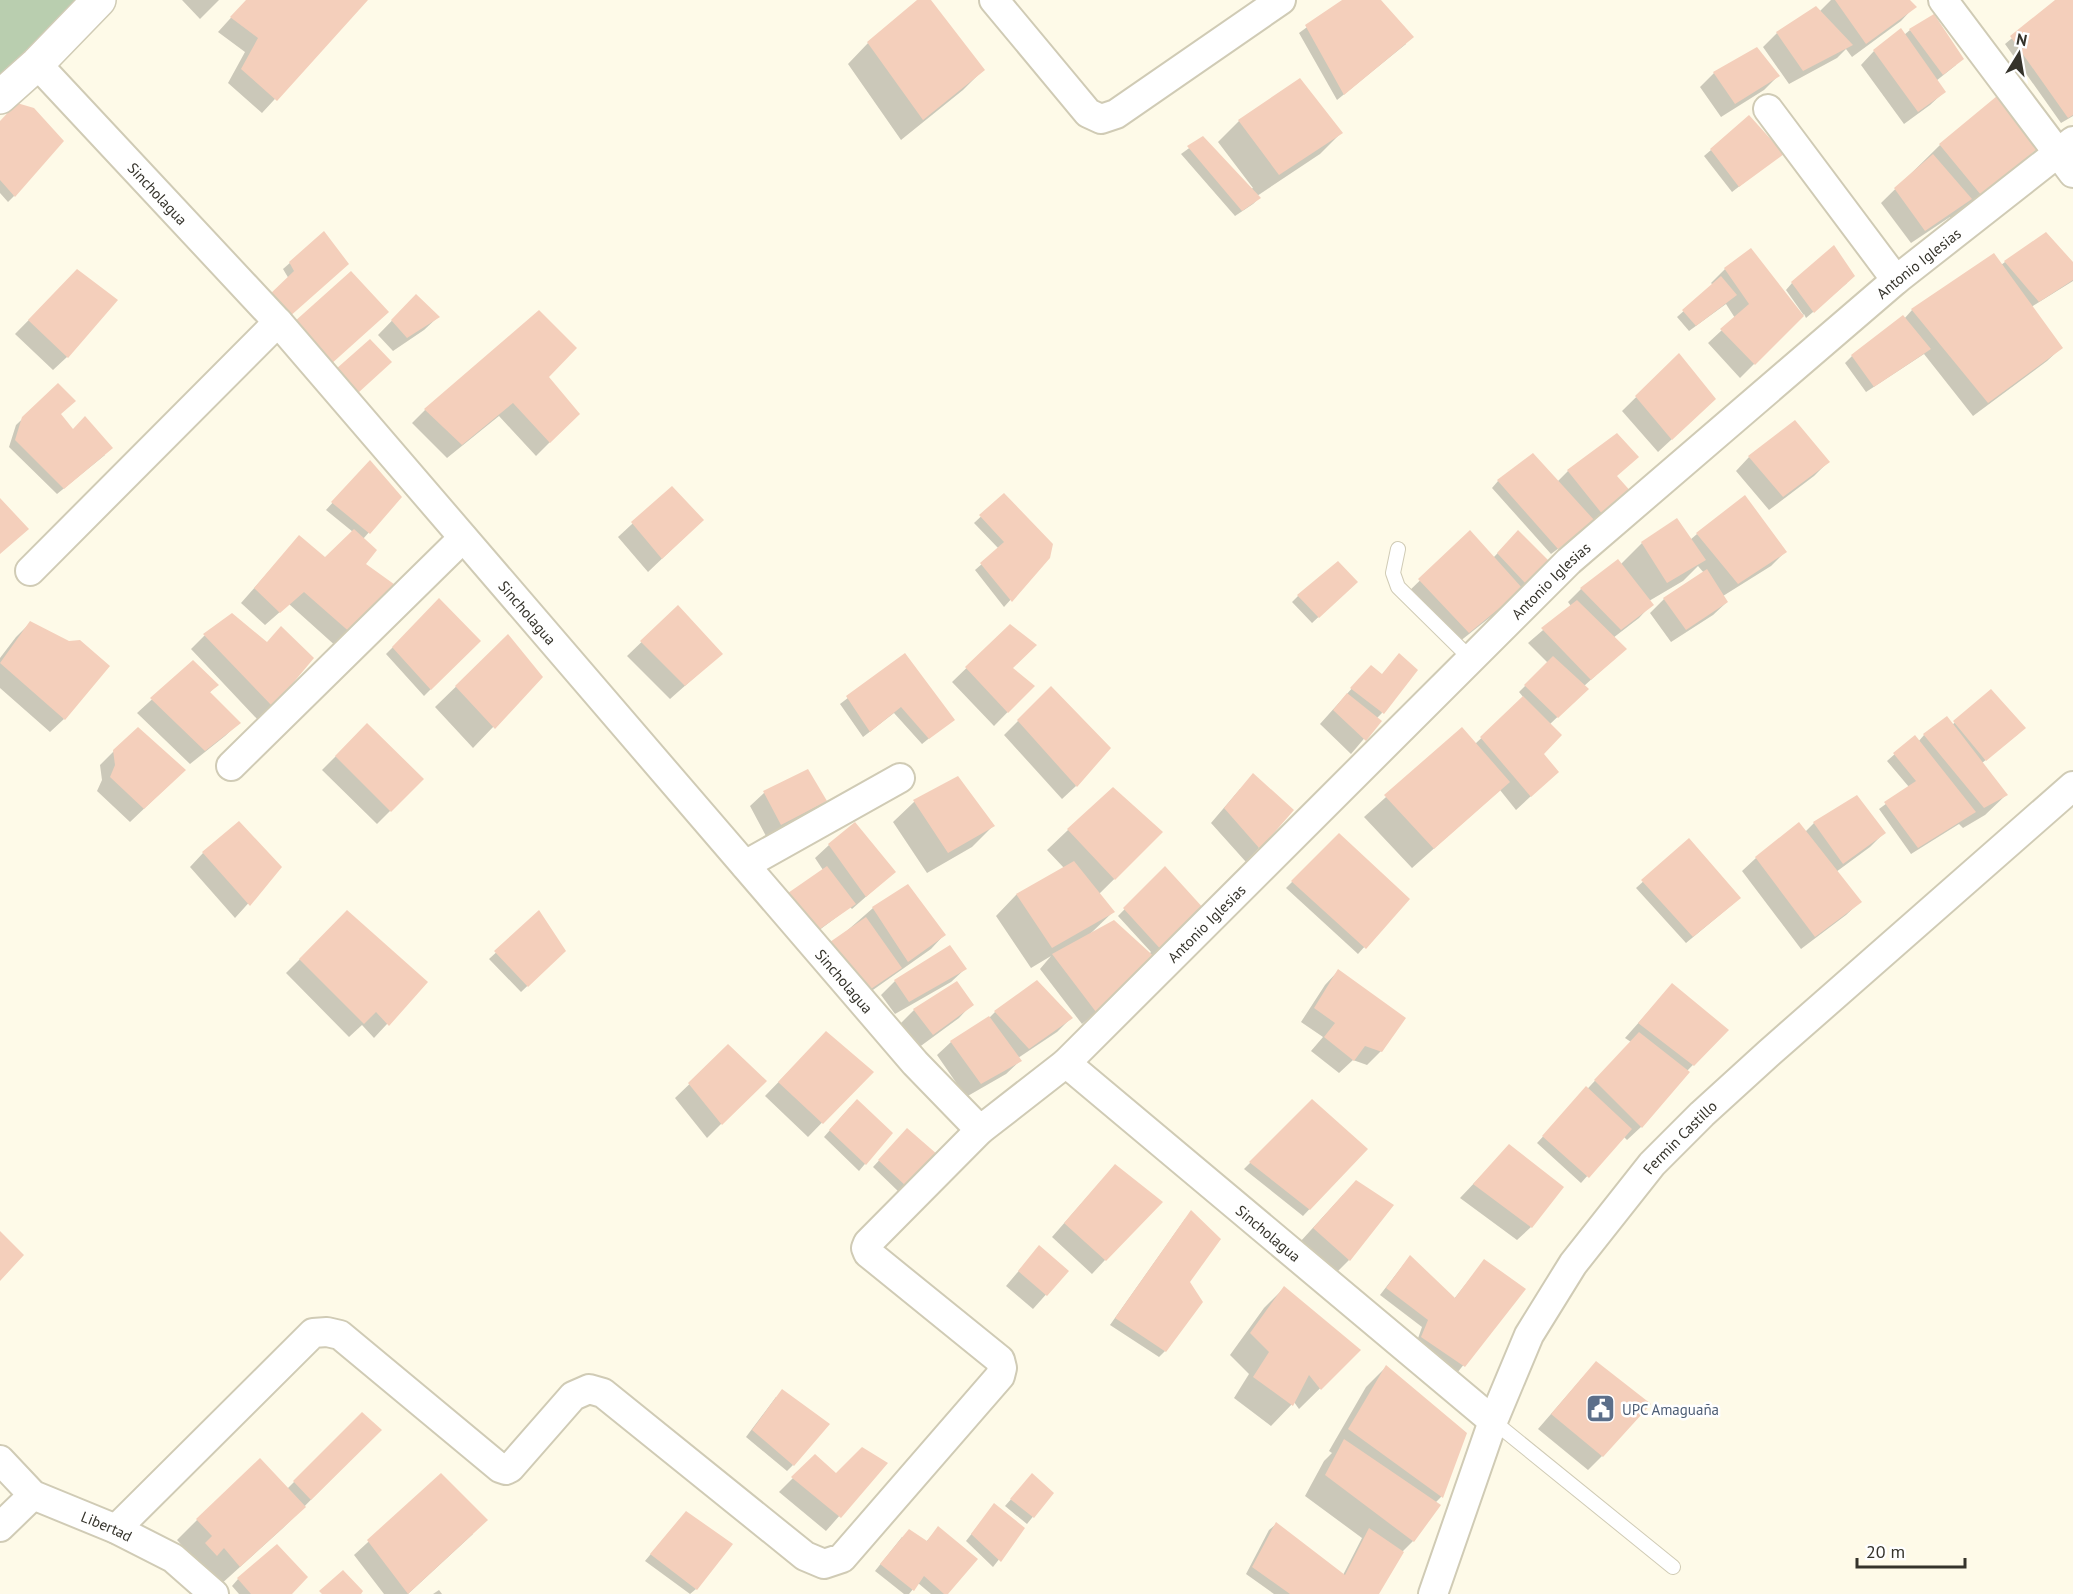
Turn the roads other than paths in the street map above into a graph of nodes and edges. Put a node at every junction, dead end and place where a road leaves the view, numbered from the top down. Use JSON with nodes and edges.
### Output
{"nodes":[{"id":1,"x":99,"y":0,"type":"edge"},
{"id":2,"x":994,"y":0,"type":"edge"},
{"id":3,"x":1281,"y":0,"type":"edge"},
{"id":4,"x":1943,"y":0,"type":"edge"},
{"id":5,"x":37,"y":64,"type":"junction"},
{"id":6,"x":0,"y":97,"type":"edge"},
{"id":7,"x":1768,"y":109,"type":"dead end"},
{"id":8,"x":2068,"y":156,"type":"edge"},
{"id":9,"x":1896,"y":280,"type":"junction"},
{"id":10,"x":278,"y":322,"type":"junction"},
{"id":11,"x":463,"y":538,"type":"junction"},
{"id":12,"x":1398,"y":549,"type":"dead end"},
{"id":13,"x":30,"y":571,"type":"dead end"},
{"id":14,"x":1471,"y":659,"type":"junction"},
{"id":15,"x":231,"y":766,"type":"dead end"},
{"id":16,"x":900,"y":778,"type":"dead end"},
{"id":17,"x":2073,"y":786,"type":"edge"},
{"id":18,"x":745,"y":865,"type":"junction"},
{"id":19,"x":1066,"y":1063,"type":"junction"},
{"id":20,"x":980,"y":1130,"type":"junction"},
{"id":21,"x":1493,"y":1422,"type":"junction"},
{"id":22,"x":0,"y":1460,"type":"edge"},
{"id":23,"x":33,"y":1495,"type":"junction"},
{"id":24,"x":0,"y":1527,"type":"edge"},
{"id":25,"x":116,"y":1529,"type":"junction"},
{"id":26,"x":1673,"y":1567,"type":"dead end"},
{"id":27,"x":214,"y":1594,"type":"edge"},
{"id":28,"x":1433,"y":1594,"type":"edge"}],
"edges":[{"from":1,"to":5,"type":"street"},
{"from":2,"to":3,"type":"street"},
{"from":4,"to":8,"type":"street"},
{"from":5,"to":6,"type":"street"},
{"from":5,"to":10,"type":"street","name":"Sincholagua"},
{"from":7,"to":9,"type":"street"},
{"from":8,"to":9,"type":"street","name":"Antonio Iglesias"},
{"from":9,"to":14,"type":"street","name":"Antonio Iglesias"},
{"from":10,"to":11,"type":"street","name":"Sincholagua"},
{"from":10,"to":13,"type":"street"},
{"from":11,"to":15,"type":"street"},
{"from":11,"to":18,"type":"street","name":"Sincholagua"},
{"from":12,"to":14,"type":"lane"},
{"from":14,"to":19,"type":"street","name":"Antonio Iglesias"},
{"from":16,"to":18,"type":"street"},
{"from":17,"to":21,"type":"street","name":"Fermin Castillo"},
{"from":18,"to":20,"type":"street","name":"Sincholagua"},
{"from":19,"to":20,"type":"street"},
{"from":19,"to":21,"type":"street","name":"Sincholagua"},
{"from":20,"to":25,"type":"street"},
{"from":21,"to":26,"type":"lane"},
{"from":21,"to":28,"type":"street","name":"Fermin Castillo"},
{"from":22,"to":23,"type":"street","name":"Libertad"},
{"from":23,"to":24,"type":"street"},
{"from":23,"to":25,"type":"street","name":"Libertad"},
{"from":25,"to":27,"type":"street","name":"Libertad"}]}
